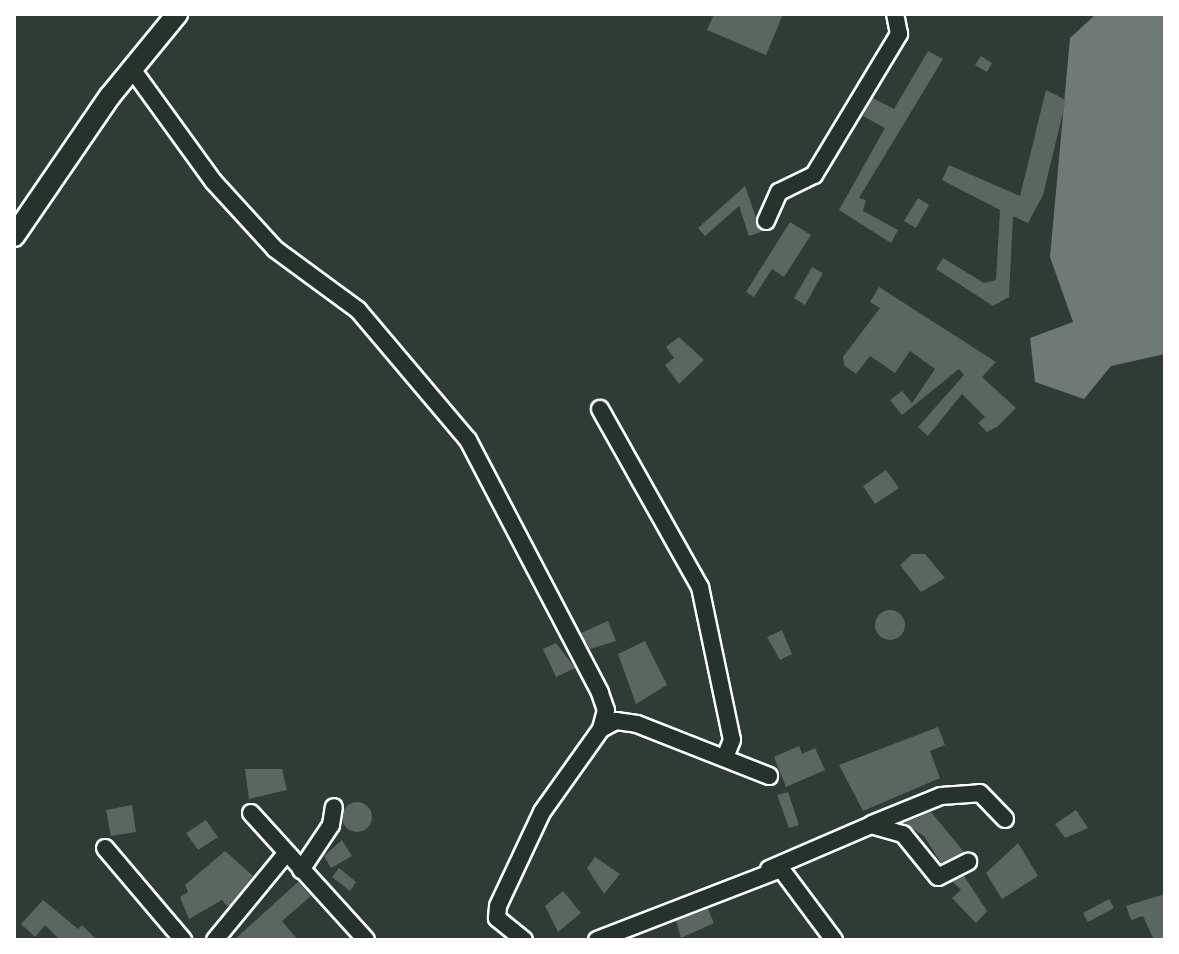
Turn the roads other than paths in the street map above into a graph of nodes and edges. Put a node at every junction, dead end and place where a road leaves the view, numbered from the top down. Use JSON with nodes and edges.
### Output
{"nodes":[{"id":1,"x":177,"y":14,"type":"edge"},
{"id":2,"x":895,"y":14,"type":"edge"},
{"id":3,"x":132,"y":69,"type":"junction"},
{"id":4,"x":766,"y":221,"type":"dead end"},
{"id":5,"x":14,"y":236,"type":"edge"},
{"id":6,"x":600,"y":409,"type":"dead end"},
{"id":7,"x":601,"y":729,"type":"junction"},
{"id":8,"x":725,"y":757,"type":"junction"},
{"id":9,"x":769,"y":776,"type":"dead end"},
{"id":10,"x":334,"y":807,"type":"dead end"},
{"id":11,"x":251,"y":813,"type":"dead end"},
{"id":12,"x":1005,"y":819,"type":"dead end"},
{"id":13,"x":871,"y":825,"type":"junction"},
{"id":14,"x":105,"y":848,"type":"dead end"},
{"id":15,"x":284,"y":856,"type":"junction"},
{"id":16,"x":968,"y":862,"type":"dead end"},
{"id":17,"x":767,"y":869,"type":"junction"},
{"id":18,"x":301,"y":870,"type":"junction"},
{"id":19,"x":183,"y":940,"type":"edge"},
{"id":20,"x":215,"y":940,"type":"edge"},
{"id":21,"x":366,"y":940,"type":"edge"},
{"id":22,"x":524,"y":940,"type":"edge"},
{"id":23,"x":597,"y":940,"type":"edge"},
{"id":24,"x":834,"y":940,"type":"edge"}],
"edges":[{"from":1,"to":3,"type":"main road"},
{"from":2,"to":4,"type":"street"},
{"from":3,"to":5,"type":"main road"},
{"from":3,"to":7,"type":"street"},
{"from":6,"to":8,"type":"street"},
{"from":7,"to":8,"type":"street"},
{"from":7,"to":22,"type":"street"},
{"from":8,"to":9,"type":"street"},
{"from":10,"to":18,"type":"street"},
{"from":11,"to":15,"type":"street"},
{"from":12,"to":13,"type":"street"},
{"from":13,"to":16,"type":"street"},
{"from":13,"to":17,"type":"street"},
{"from":14,"to":19,"type":"street"},
{"from":15,"to":18,"type":"street"},
{"from":15,"to":20,"type":"street"},
{"from":17,"to":23,"type":"street"},
{"from":17,"to":24,"type":"street"},
{"from":18,"to":21,"type":"street"}]}
